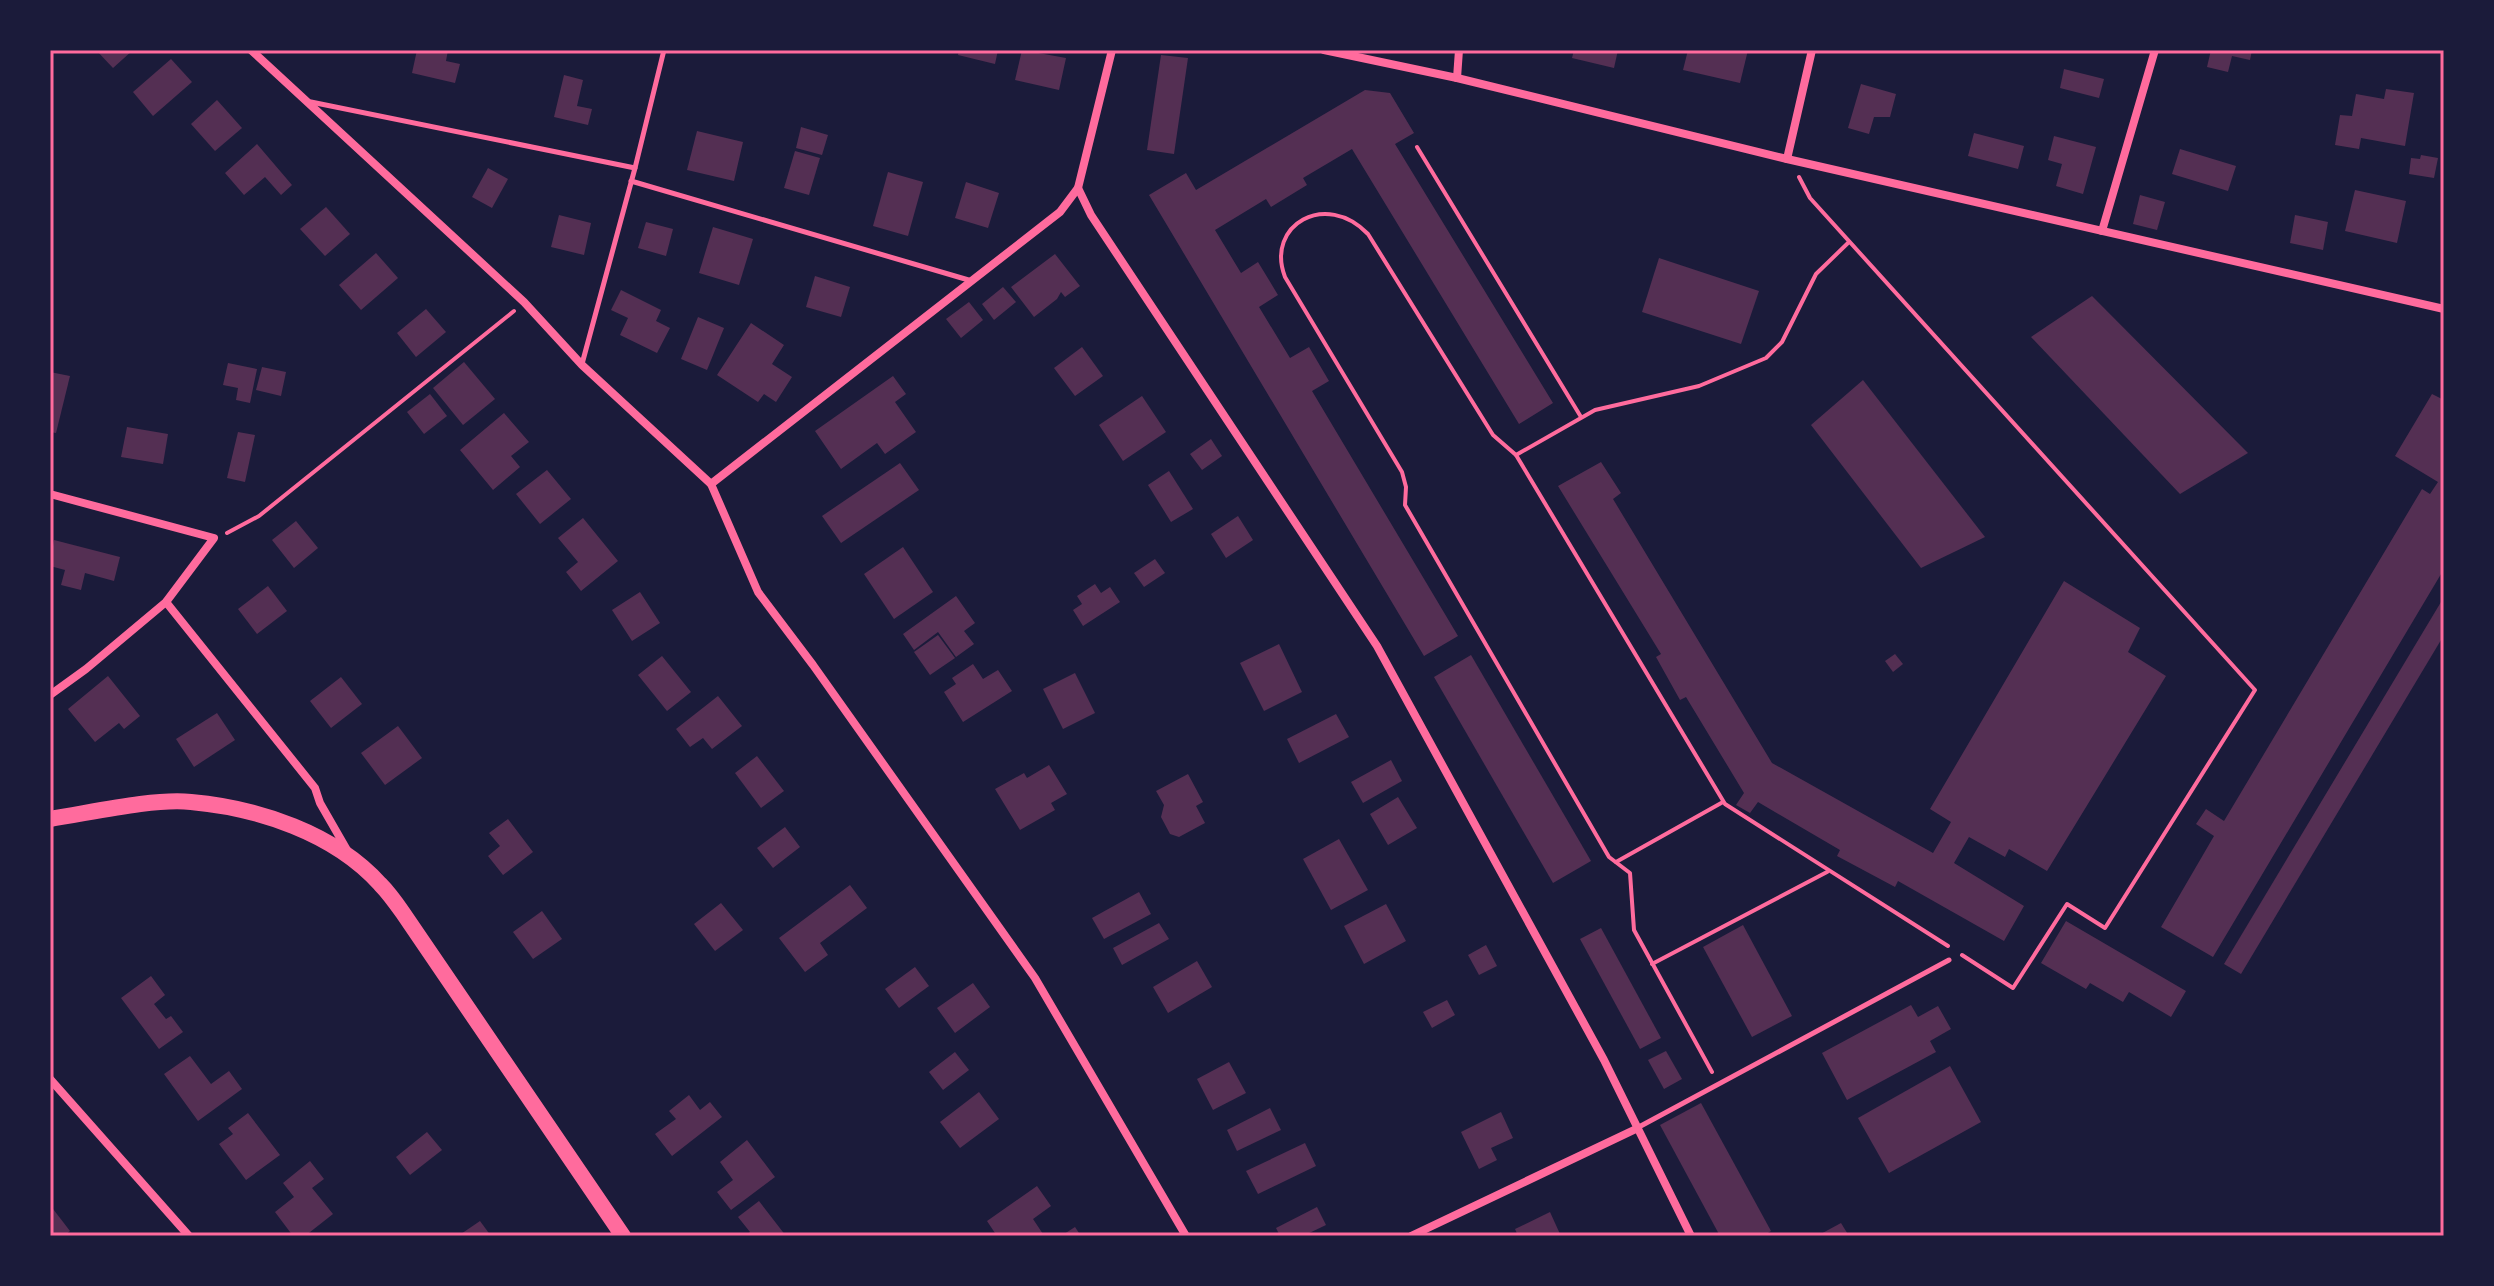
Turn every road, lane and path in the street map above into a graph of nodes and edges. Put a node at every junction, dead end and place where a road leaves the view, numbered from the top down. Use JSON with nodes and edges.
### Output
{"nodes":[{"id":1,"x":251,"y":50,"type":"edge"},
{"id":2,"x":664,"y":50,"type":"edge"},
{"id":3,"x":1112,"y":50,"type":"edge"},
{"id":4,"x":1324,"y":50,"type":"edge"},
{"id":5,"x":1459,"y":50,"type":"edge"},
{"id":6,"x":1812,"y":50,"type":"edge"},
{"id":7,"x":2155,"y":50,"type":"edge"},
{"id":8,"x":1457,"y":78,"type":"junction"},
{"id":9,"x":306,"y":101,"type":"junction"},
{"id":10,"x":1417,"y":147,"type":"dead end"},
{"id":11,"x":1787,"y":159,"type":"junction"},
{"id":12,"x":635,"y":168,"type":"junction"},
{"id":13,"x":631,"y":181,"type":"junction"},
{"id":14,"x":1078,"y":188,"type":"junction"},
{"id":15,"x":2102,"y":231,"type":"junction"},
{"id":16,"x":1849,"y":242,"type":"junction"},
{"id":17,"x":973,"y":282,"type":"junction"},
{"id":18,"x":524,"y":302,"type":"junction"},
{"id":19,"x":2444,"y":309,"type":"edge"},
{"id":20,"x":582,"y":365,"type":"junction"},
{"id":21,"x":1581,"y":417,"type":"junction"},
{"id":22,"x":1516,"y":455,"type":"junction"},
{"id":23,"x":711,"y":484,"type":"junction"},
{"id":24,"x":50,"y":494,"type":"edge"},
{"id":25,"x":214,"y":538,"type":"junction"},
{"id":26,"x":166,"y":602,"type":"junction"},
{"id":27,"x":50,"y":695,"type":"edge"},
{"id":28,"x":1723,"y":802,"type":"junction"},
{"id":29,"x":50,"y":819,"type":"edge"},
{"id":30,"x":354,"y":861,"type":"junction"},
{"id":31,"x":1616,"y":862,"type":"junction"},
{"id":32,"x":1828,"y":871,"type":"junction"},
{"id":33,"x":1949,"y":960,"type":"dead end"},
{"id":34,"x":1652,"y":964,"type":"junction"},
{"id":35,"x":50,"y":1079,"type":"edge"},
{"id":36,"x":1719,"y":1085,"type":"junction"},
{"id":37,"x":1636,"y":1129,"type":"junction"},
{"id":38,"x":189,"y":1236,"type":"edge"},
{"id":39,"x":623,"y":1236,"type":"edge"},
{"id":40,"x":1186,"y":1236,"type":"edge"},
{"id":41,"x":1411,"y":1236,"type":"edge"},
{"id":42,"x":1691,"y":1236,"type":"edge"}],
"edges":[{"from":1,"to":9,"type":"street"},
{"from":2,"to":12,"type":"lane"},
{"from":3,"to":14,"type":"street"},
{"from":4,"to":8,"type":"street"},
{"from":5,"to":8,"type":"street"},
{"from":6,"to":11,"type":"street"},
{"from":7,"to":15,"type":"street"},
{"from":8,"to":11,"type":"street"},
{"from":9,"to":12,"type":"lane"},
{"from":9,"to":18,"type":"street"},
{"from":10,"to":21,"type":"path"},
{"from":11,"to":15,"type":"street"},
{"from":11,"to":16,"type":"path"},
{"from":12,"to":13,"type":"lane"},
{"from":13,"to":17,"type":"lane"},
{"from":13,"to":20,"type":"lane"},
{"from":14,"to":17,"type":"street"},
{"from":14,"to":37,"type":"street"},
{"from":15,"to":19,"type":"street"},
{"from":16,"to":21,"type":"path"},
{"from":16,"to":32,"type":"path"},
{"from":17,"to":23,"type":"street"},
{"from":18,"to":20,"type":"street"},
{"from":18,"to":25,"type":"path"},
{"from":20,"to":23,"type":"street"},
{"from":21,"to":22,"type":"path"},
{"from":22,"to":28,"type":"path"},
{"from":22,"to":31,"type":"path"},
{"from":23,"to":40,"type":"street"},
{"from":24,"to":25,"type":"street"},
{"from":25,"to":26,"type":"street"},
{"from":26,"to":27,"type":"street"},
{"from":26,"to":30,"type":"street"},
{"from":28,"to":31,"type":"path"},
{"from":28,"to":32,"type":"path"},
{"from":29,"to":30,"type":"main road"},
{"from":30,"to":39,"type":"main road"},
{"from":31,"to":34,"type":"path"},
{"from":32,"to":34,"type":"path"},
{"from":33,"to":36,"type":"lane"},
{"from":34,"to":36,"type":"path"},
{"from":35,"to":38,"type":"street"},
{"from":36,"to":37,"type":"lane"},
{"from":37,"to":41,"type":"street"},
{"from":37,"to":42,"type":"street"}]}
